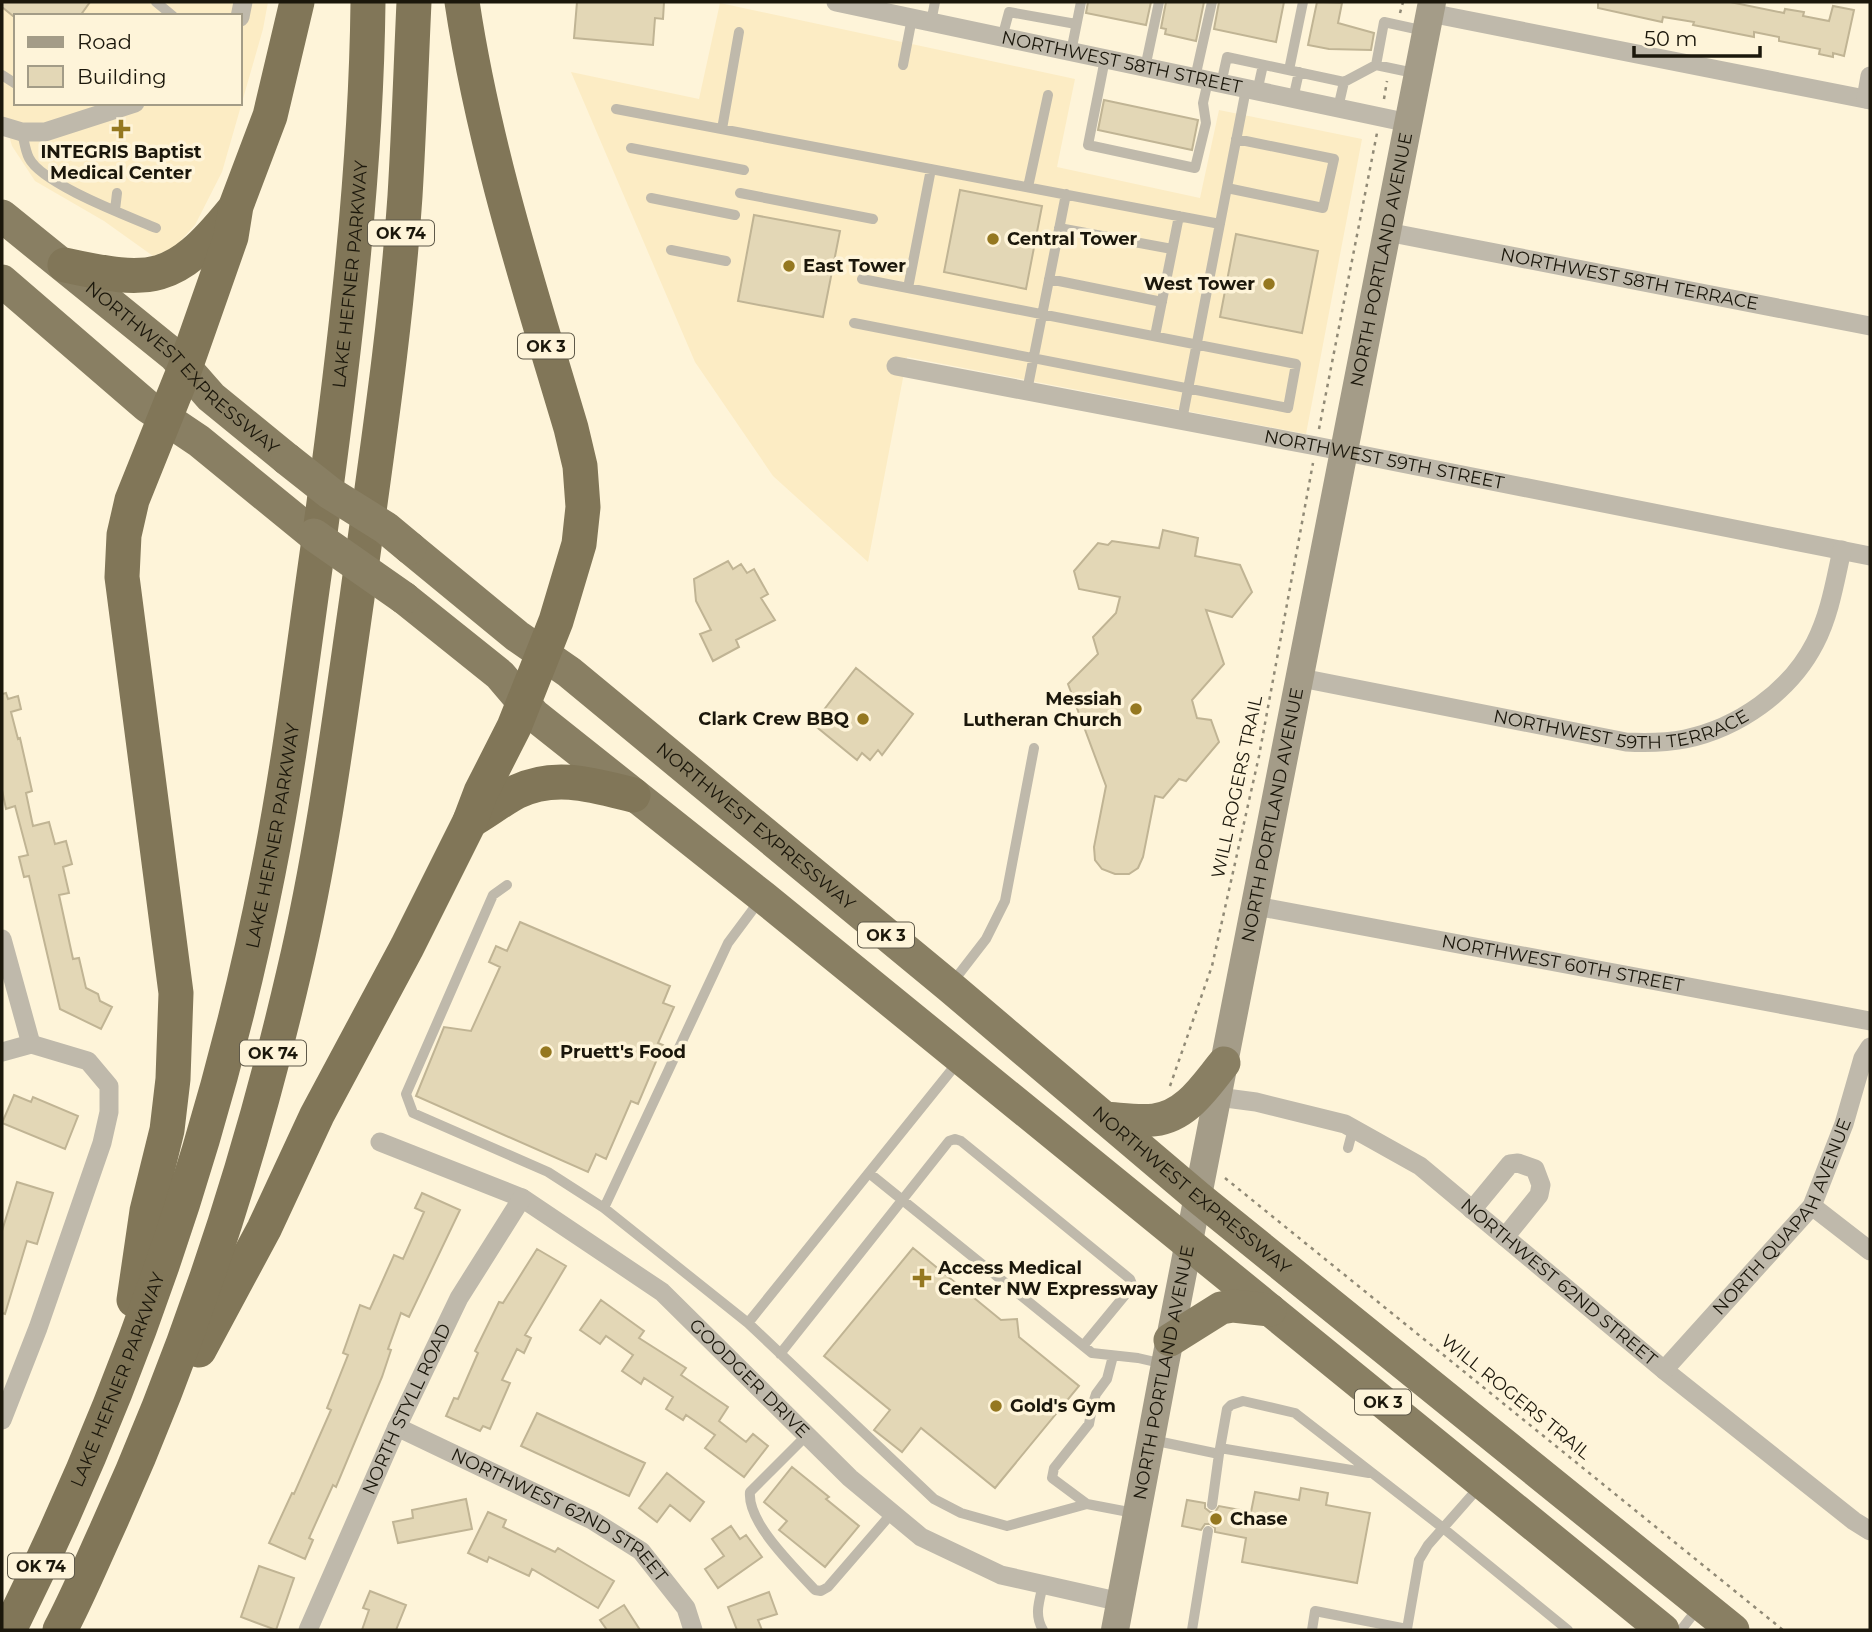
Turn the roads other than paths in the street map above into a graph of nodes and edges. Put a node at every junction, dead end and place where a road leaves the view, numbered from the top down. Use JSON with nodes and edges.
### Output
{"nodes":[{"id":1,"x":156,"y":2,"type":"edge"},
{"id":2,"x":297,"y":2,"type":"edge"},
{"id":3,"x":368,"y":2,"type":"edge"},
{"id":4,"x":414,"y":2,"type":"edge"},
{"id":5,"x":462,"y":2,"type":"edge"},
{"id":6,"x":836,"y":2,"type":"edge"},
{"id":7,"x":935,"y":2,"type":"edge"},
{"id":8,"x":1081,"y":2,"type":"edge"},
{"id":9,"x":1159,"y":2,"type":"edge"},
{"id":10,"x":1212,"y":2,"type":"edge"},
{"id":11,"x":1303,"y":2,"type":"edge"},
{"id":12,"x":171,"y":14,"type":"edge"},
{"id":13,"x":1430,"y":15,"type":"edge"},
{"id":14,"x":921,"y":20,"type":"junction"},
{"id":15,"x":1076,"y":24,"type":"junction"},
{"id":16,"x":740,"y":32,"type":"dead end"},
{"id":17,"x":1002,"y":38,"type":"junction"},
{"id":18,"x":1071,"y":52,"type":"junction"},
{"id":19,"x":1105,"y":59,"type":"junction"},
{"id":20,"x":903,"y":65,"type":"dead end"},
{"id":21,"x":1263,"y":65,"type":"junction"},
{"id":22,"x":1376,"y":65,"type":"junction"},
{"id":23,"x":1145,"y":68,"type":"junction"},
{"id":24,"x":1294,"y":71,"type":"junction"},
{"id":25,"x":1418,"y":74,"type":"junction"},
{"id":26,"x":1870,"y":76,"type":"edge"},
{"id":27,"x":1208,"y":81,"type":"junction"},
{"id":28,"x":1344,"y":82,"type":"junction"},
{"id":29,"x":1252,"y":90,"type":"junction"},
{"id":30,"x":1048,"y":95,"type":"dead end"},
{"id":31,"x":1293,"y":99,"type":"junction"},
{"id":32,"x":1868,"y":99,"type":"edge"},
{"id":33,"x":129,"y":105,"type":"edge"},
{"id":34,"x":1338,"y":108,"type":"junction"},
{"id":35,"x":616,"y":109,"type":"dead end"},
{"id":36,"x":1409,"y":123,"type":"junction"},
{"id":37,"x":2,"y":126,"type":"edge"},
{"id":38,"x":722,"y":129,"type":"junction"},
{"id":39,"x":22,"y":131,"type":"junction"},
{"id":40,"x":1236,"y":139,"type":"junction"},
{"id":41,"x":631,"y":148,"type":"dead end"},
{"id":42,"x":931,"y":169,"type":"junction"},
{"id":43,"x":744,"y":170,"type":"dead end"},
{"id":44,"x":1028,"y":187,"type":"junction"},
{"id":45,"x":1227,"y":188,"type":"junction"},
{"id":46,"x":117,"y":193,"type":"dead end"},
{"id":47,"x":740,"y":193,"type":"dead end"},
{"id":48,"x":1066,"y":194,"type":"junction"},
{"id":49,"x":650,"y":198,"type":"dead end"},
{"id":50,"x":236,"y":206,"type":"junction"},
{"id":51,"x":115,"y":210,"type":"junction"},
{"id":52,"x":735,"y":215,"type":"dead end"},
{"id":53,"x":1179,"y":216,"type":"junction"},
{"id":54,"x":873,"y":219,"type":"dead end"},
{"id":55,"x":8,"y":223,"type":"edge"},
{"id":56,"x":1220,"y":223,"type":"junction"},
{"id":57,"x":156,"y":228,"type":"dead end"},
{"id":58,"x":1059,"y":228,"type":"junction"},
{"id":59,"x":1387,"y":232,"type":"junction"},
{"id":60,"x":1172,"y":249,"type":"junction"},
{"id":61,"x":671,"y":250,"type":"dead end"},
{"id":62,"x":726,"y":261,"type":"dead end"},
{"id":63,"x":65,"y":265,"type":"junction"},
{"id":64,"x":862,"y":279,"type":"dead end"},
{"id":65,"x":1049,"y":279,"type":"junction"},
{"id":66,"x":2,"y":281,"type":"edge"},
{"id":67,"x":908,"y":288,"type":"junction"},
{"id":68,"x":1162,"y":302,"type":"junction"},
{"id":69,"x":1042,"y":314,"type":"junction"},
{"id":70,"x":853,"y":323,"type":"dead end"},
{"id":71,"x":1870,"y":327,"type":"edge"},
{"id":72,"x":1155,"y":336,"type":"junction"},
{"id":73,"x":1196,"y":344,"type":"junction"},
{"id":74,"x":1034,"y":359,"type":"junction"},
{"id":75,"x":896,"y":366,"type":"dead end"},
{"id":76,"x":185,"y":368,"type":"junction"},
{"id":77,"x":1188,"y":389,"type":"junction"},
{"id":78,"x":1027,"y":391,"type":"junction"},
{"id":79,"x":166,"y":418,"type":"junction"},
{"id":80,"x":1182,"y":420,"type":"junction"},
{"id":81,"x":1344,"y":452,"type":"junction"},
{"id":82,"x":1842,"y":550,"type":"junction"},
{"id":83,"x":1870,"y":556,"type":"edge"},
{"id":84,"x":543,"y":654,"type":"junction"},
{"id":85,"x":1301,"y":678,"type":"junction"},
{"id":86,"x":523,"y":702,"type":"junction"},
{"id":87,"x":1034,"y":748,"type":"dead end"},
{"id":88,"x":633,"y":795,"type":"junction"},
{"id":89,"x":470,"y":821,"type":"junction"},
{"id":90,"x":507,"y":885,"type":"dead end"},
{"id":91,"x":763,"y":897,"type":"junction"},
{"id":92,"x":1256,"y":906,"type":"junction"},
{"id":93,"x":2,"y":939,"type":"edge"},
{"id":94,"x":949,"y":986,"type":"junction"},
{"id":95,"x":1870,"y":1021,"type":"edge"},
{"id":96,"x":31,"y":1044,"type":"junction"},
{"id":97,"x":1870,"y":1046,"type":"edge"},
{"id":98,"x":2,"y":1052,"type":"edge"},
{"id":99,"x":961,"y":1059,"type":"junction"},
{"id":100,"x":1224,"y":1063,"type":"junction"},
{"id":101,"x":1218,"y":1097,"type":"junction"},
{"id":102,"x":1105,"y":1118,"type":"junction"},
{"id":103,"x":380,"y":1142,"type":"dead end"},
{"id":104,"x":869,"y":1172,"type":"junction"},
{"id":105,"x":522,"y":1198,"type":"junction"},
{"id":106,"x":1199,"y":1198,"type":"junction"},
{"id":107,"x":903,"y":1200,"type":"junction"},
{"id":108,"x":1812,"y":1206,"type":"junction"},
{"id":109,"x":604,"y":1208,"type":"junction"},
{"id":110,"x":1472,"y":1210,"type":"junction"},
{"id":111,"x":1505,"y":1237,"type":"junction"},
{"id":112,"x":1190,"y":1245,"type":"junction"},
{"id":113,"x":1870,"y":1251,"type":"edge"},
{"id":114,"x":1270,"y":1310,"type":"junction"},
{"id":115,"x":748,"y":1323,"type":"junction"},
{"id":116,"x":1083,"y":1346,"type":"junction"},
{"id":117,"x":1168,"y":1352,"type":"junction"},
{"id":118,"x":780,"y":1354,"type":"junction"},
{"id":119,"x":1113,"y":1356,"type":"junction"},
{"id":120,"x":1664,"y":1370,"type":"junction"},
{"id":121,"x":121,"y":1379,"type":"junction"},
{"id":122,"x":2,"y":1420,"type":"edge"},
{"id":123,"x":397,"y":1427,"type":"junction"},
{"id":124,"x":807,"y":1435,"type":"junction"},
{"id":125,"x":1152,"y":1440,"type":"junction"},
{"id":126,"x":1219,"y":1451,"type":"junction"},
{"id":127,"x":134,"y":1470,"type":"junction"},
{"id":128,"x":1373,"y":1474,"type":"junction"},
{"id":129,"x":1482,"y":1483,"type":"junction"},
{"id":130,"x":1087,"y":1504,"type":"junction"},
{"id":131,"x":1212,"y":1505,"type":"dead end"},
{"id":132,"x":892,"y":1513,"type":"junction"},
{"id":133,"x":1139,"y":1514,"type":"junction"},
{"id":134,"x":1443,"y":1528,"type":"junction"},
{"id":135,"x":1208,"y":1531,"type":"dead end"},
{"id":136,"x":1870,"y":1531,"type":"edge"},
{"id":137,"x":1043,"y":1585,"type":"junction"},
{"id":138,"x":1121,"y":1602,"type":"junction"},
{"id":139,"x":1701,"y":1605,"type":"junction"},
{"id":140,"x":9,"y":1630,"type":"edge"},
{"id":141,"x":60,"y":1630,"type":"edge"},
{"id":142,"x":308,"y":1630,"type":"edge"},
{"id":143,"x":693,"y":1630,"type":"edge"},
{"id":144,"x":1043,"y":1630,"type":"edge"},
{"id":145,"x":1115,"y":1630,"type":"edge"},
{"id":146,"x":1192,"y":1630,"type":"edge"},
{"id":147,"x":1312,"y":1630,"type":"edge"},
{"id":148,"x":1407,"y":1630,"type":"edge"},
{"id":149,"x":1568,"y":1630,"type":"edge"},
{"id":150,"x":1663,"y":1630,"type":"edge"},
{"id":151,"x":1681,"y":1630,"type":"edge"},
{"id":152,"x":1733,"y":1630,"type":"edge"}],
"edges":[{"from":1,"to":12,"type":"lane"},
{"from":2,"to":50,"type":"highway"},
{"from":3,"to":121,"type":"highway","name":"LAKE HEFNER PARKWAY","number":"OK 74"},
{"from":4,"to":127,"type":"highway","number":"OK 74"},
{"from":5,"to":84,"type":"highway","number":"OK 3"},
{"from":6,"to":14,"type":"street","name":"NORTHWEST 58TH STREET"},
{"from":7,"to":14,"type":"lane"},
{"from":8,"to":15,"type":"lane"},
{"from":9,"to":23,"type":"lane"},
{"from":10,"to":27,"type":"lane"},
{"from":11,"to":24,"type":"lane"},
{"from":13,"to":22,"type":"lane"},
{"from":13,"to":25,"type":"main road","name":"NORTH PORTLAND AVENUE"},
{"from":13,"to":32,"type":"street"},
{"from":14,"to":17,"type":"street","name":"NORTHWEST 58TH STREET"},
{"from":14,"to":20,"type":"lane"},
{"from":15,"to":17,"type":"lane"},
{"from":15,"to":18,"type":"lane"},
{"from":16,"to":38,"type":"lane"},
{"from":17,"to":18,"type":"street","name":"NORTHWEST 58TH STREET"},
{"from":18,"to":19,"type":"street","name":"NORTHWEST 58TH STREET"},
{"from":19,"to":23,"type":"street","name":"NORTHWEST 58TH STREET"},
{"from":19,"to":27,"type":"lane"},
{"from":21,"to":24,"type":"lane"},
{"from":21,"to":27,"type":"lane"},
{"from":21,"to":29,"type":"lane"},
{"from":22,"to":25,"type":"lane"},
{"from":22,"to":28,"type":"lane"},
{"from":23,"to":27,"type":"street","name":"NORTHWEST 58TH STREET"},
{"from":24,"to":28,"type":"lane"},
{"from":24,"to":31,"type":"lane"},
{"from":25,"to":36,"type":"main road","name":"NORTH PORTLAND AVENUE"},
{"from":26,"to":32,"type":"street"},
{"from":27,"to":29,"type":"street","name":"NORTHWEST 58TH STREET"},
{"from":28,"to":34,"type":"lane"},
{"from":29,"to":31,"type":"street","name":"NORTHWEST 58TH STREET"},
{"from":29,"to":40,"type":"lane"},
{"from":30,"to":44,"type":"lane"},
{"from":31,"to":34,"type":"street","name":"NORTHWEST 58TH STREET"},
{"from":33,"to":39,"type":"street"},
{"from":34,"to":36,"type":"street","name":"NORTHWEST 58TH STREET"},
{"from":35,"to":38,"type":"lane"},
{"from":36,"to":59,"type":"main road","name":"NORTH PORTLAND AVENUE"},
{"from":37,"to":39,"type":"street"},
{"from":38,"to":42,"type":"lane"},
{"from":39,"to":51,"type":"lane"},
{"from":40,"to":45,"type":"lane"},
{"from":40,"to":45,"type":"lane"},
{"from":41,"to":43,"type":"lane"},
{"from":42,"to":44,"type":"lane"},
{"from":42,"to":67,"type":"lane"},
{"from":44,"to":48,"type":"lane"},
{"from":45,"to":56,"type":"lane"},
{"from":46,"to":51,"type":"lane"},
{"from":47,"to":54,"type":"lane"},
{"from":48,"to":53,"type":"lane"},
{"from":48,"to":58,"type":"lane"},
{"from":49,"to":52,"type":"lane"},
{"from":50,"to":63,"type":"highway"},
{"from":50,"to":76,"type":"highway"},
{"from":51,"to":57,"type":"lane"},
{"from":53,"to":56,"type":"lane"},
{"from":53,"to":60,"type":"lane"},
{"from":55,"to":63,"type":"highway","name":"NORTHWEST EXPRESSWAY"},
{"from":56,"to":73,"type":"lane"},
{"from":58,"to":60,"type":"lane"},
{"from":58,"to":65,"type":"lane"},
{"from":59,"to":71,"type":"street","name":"NORTHWEST 58TH TERRACE"},
{"from":59,"to":81,"type":"main road","name":"NORTH PORTLAND AVENUE"},
{"from":60,"to":68,"type":"lane"},
{"from":61,"to":62,"type":"lane"},
{"from":63,"to":76,"type":"highway","name":"NORTHWEST EXPRESSWAY"},
{"from":64,"to":67,"type":"lane"},
{"from":65,"to":68,"type":"lane"},
{"from":65,"to":69,"type":"lane"},
{"from":66,"to":79,"type":"highway"},
{"from":67,"to":69,"type":"lane"},
{"from":68,"to":72,"type":"lane"},
{"from":69,"to":72,"type":"lane"},
{"from":69,"to":74,"type":"lane"},
{"from":70,"to":74,"type":"lane"},
{"from":72,"to":73,"type":"lane"},
{"from":73,"to":77,"type":"lane"},
{"from":73,"to":77,"type":"lane"},
{"from":74,"to":77,"type":"lane"},
{"from":74,"to":78,"type":"lane"},
{"from":75,"to":78,"type":"street","name":"NORTHWEST 59TH STREET"},
{"from":76,"to":79,"type":"highway"},
{"from":76,"to":84,"type":"highway","name":"NORTHWEST EXPRESSWAY","bridge":true},
{"from":77,"to":80,"type":"lane"},
{"from":78,"to":80,"type":"street","name":"NORTHWEST 59TH STREET"},
{"from":79,"to":86,"type":"highway","number":"OK 3","bridge":true},
{"from":79,"to":121,"type":"highway"},
{"from":80,"to":81,"type":"street","name":"NORTHWEST 59TH STREET"},
{"from":81,"to":82,"type":"street","name":"NORTHWEST 59TH STREET"},
{"from":81,"to":85,"type":"main road","name":"NORTH PORTLAND AVENUE"},
{"from":82,"to":83,"type":"street","name":"NORTHWEST 59TH STREET"},
{"from":82,"to":85,"type":"street","name":"NORTHWEST 59TH TERRACE"},
{"from":84,"to":86,"type":"highway"},
{"from":84,"to":94,"type":"highway","name":"NORTHWEST EXPRESSWAY","number":"OK 3"},
{"from":85,"to":92,"type":"main road","name":"NORTH PORTLAND AVENUE"},
{"from":86,"to":88,"type":"highway","number":"OK 3"},
{"from":86,"to":89,"type":"highway"},
{"from":87,"to":94,"type":"lane"},
{"from":88,"to":89,"type":"highway"},
{"from":88,"to":91,"type":"highway","number":"OK 3"},
{"from":89,"to":127,"type":"highway"},
{"from":90,"to":109,"type":"lane"},
{"from":91,"to":99,"type":"highway","number":"OK 3"},
{"from":91,"to":109,"type":"lane"},
{"from":92,"to":95,"type":"street","name":"NORTHWEST 60TH STREET"},
{"from":92,"to":100,"type":"main road","name":"NORTH PORTLAND AVENUE"},
{"from":93,"to":96,"type":"street"},
{"from":94,"to":102,"type":"highway","name":"NORTHWEST EXPRESSWAY","number":"OK 3"},
{"from":96,"to":98,"type":"street"},
{"from":96,"to":122,"type":"street"},
{"from":97,"to":108,"type":"street","name":"NORTH QUAPAH AVENUE"},
{"from":99,"to":104,"type":"lane"},
{"from":99,"to":112,"type":"highway","number":"OK 3"},
{"from":100,"to":101,"type":"main road","name":"NORTH PORTLAND AVENUE"},
{"from":100,"to":102,"type":"highway"},
{"from":101,"to":106,"type":"main road","name":"NORTH PORTLAND AVENUE"},
{"from":101,"to":110,"type":"street","name":"NORTHWEST 62ND STREET"},
{"from":102,"to":106,"type":"highway","name":"NORTHWEST EXPRESSWAY","number":"OK 3"},
{"from":103,"to":105,"type":"street","name":"GOODGER DRIVE"},
{"from":104,"to":107,"type":"lane"},
{"from":104,"to":115,"type":"lane"},
{"from":105,"to":123,"type":"street","name":"NORTH STYLL ROAD"},
{"from":105,"to":124,"type":"street","name":"GOODGER DRIVE"},
{"from":106,"to":112,"type":"main road","name":"NORTH PORTLAND AVENUE"},
{"from":106,"to":139,"type":"highway","name":"NORTHWEST EXPRESSWAY","number":"OK 3"},
{"from":107,"to":116,"type":"lane"},
{"from":107,"to":116,"type":"lane"},
{"from":107,"to":118,"type":"lane"},
{"from":108,"to":113,"type":"street"},
{"from":108,"to":120,"type":"street","name":"NORTH QUAPAH AVENUE"},
{"from":109,"to":115,"type":"lane"},
{"from":110,"to":111,"type":"street","name":"NORTHWEST 62ND STREET"},
{"from":110,"to":111,"type":"street"},
{"from":111,"to":120,"type":"street","name":"NORTHWEST 62ND STREET"},
{"from":112,"to":114,"type":"highway","number":"OK 3"},
{"from":112,"to":117,"type":"main road","name":"NORTH PORTLAND AVENUE"},
{"from":114,"to":117,"type":"highway"},
{"from":114,"to":129,"type":"highway","number":"OK 3"},
{"from":115,"to":118,"type":"lane"},
{"from":116,"to":119,"type":"lane"},
{"from":117,"to":119,"type":"lane"},
{"from":117,"to":125,"type":"main road","name":"NORTH PORTLAND AVENUE"},
{"from":118,"to":130,"type":"lane"},
{"from":119,"to":130,"type":"lane"},
{"from":120,"to":136,"type":"street","name":"NORTHWEST 62ND STREET"},
{"from":121,"to":140,"type":"highway","name":"LAKE HEFNER PARKWAY","number":"OK 74"},
{"from":123,"to":142,"type":"street","name":"NORTH STYLL ROAD"},
{"from":123,"to":143,"type":"street","name":"NORTHWEST 62ND STREET"},
{"from":124,"to":132,"type":"street","name":"GOODGER DRIVE"},
{"from":124,"to":132,"type":"lane"},
{"from":125,"to":126,"type":"lane"},
{"from":125,"to":133,"type":"main road","name":"NORTH PORTLAND AVENUE"},
{"from":126,"to":128,"type":"lane"},
{"from":126,"to":128,"type":"lane"},
{"from":126,"to":131,"type":"lane"},
{"from":127,"to":141,"type":"highway","number":"OK 74"},
{"from":128,"to":134,"type":"lane"},
{"from":129,"to":134,"type":"lane"},
{"from":129,"to":150,"type":"highway","number":"OK 3"},
{"from":130,"to":133,"type":"lane"},
{"from":132,"to":137,"type":"street","name":"GOODGER DRIVE"},
{"from":133,"to":138,"type":"main road","name":"NORTH PORTLAND AVENUE"},
{"from":134,"to":148,"type":"lane"},
{"from":134,"to":149,"type":"lane"},
{"from":135,"to":146,"type":"lane"},
{"from":137,"to":138,"type":"street","name":"GOODGER DRIVE"},
{"from":137,"to":144,"type":"lane"},
{"from":138,"to":145,"type":"main road","name":"NORTH PORTLAND AVENUE"},
{"from":139,"to":151,"type":"lane"},
{"from":139,"to":152,"type":"highway","name":"NORTHWEST EXPRESSWAY","number":"OK 3"},
{"from":147,"to":148,"type":"lane"}]}
